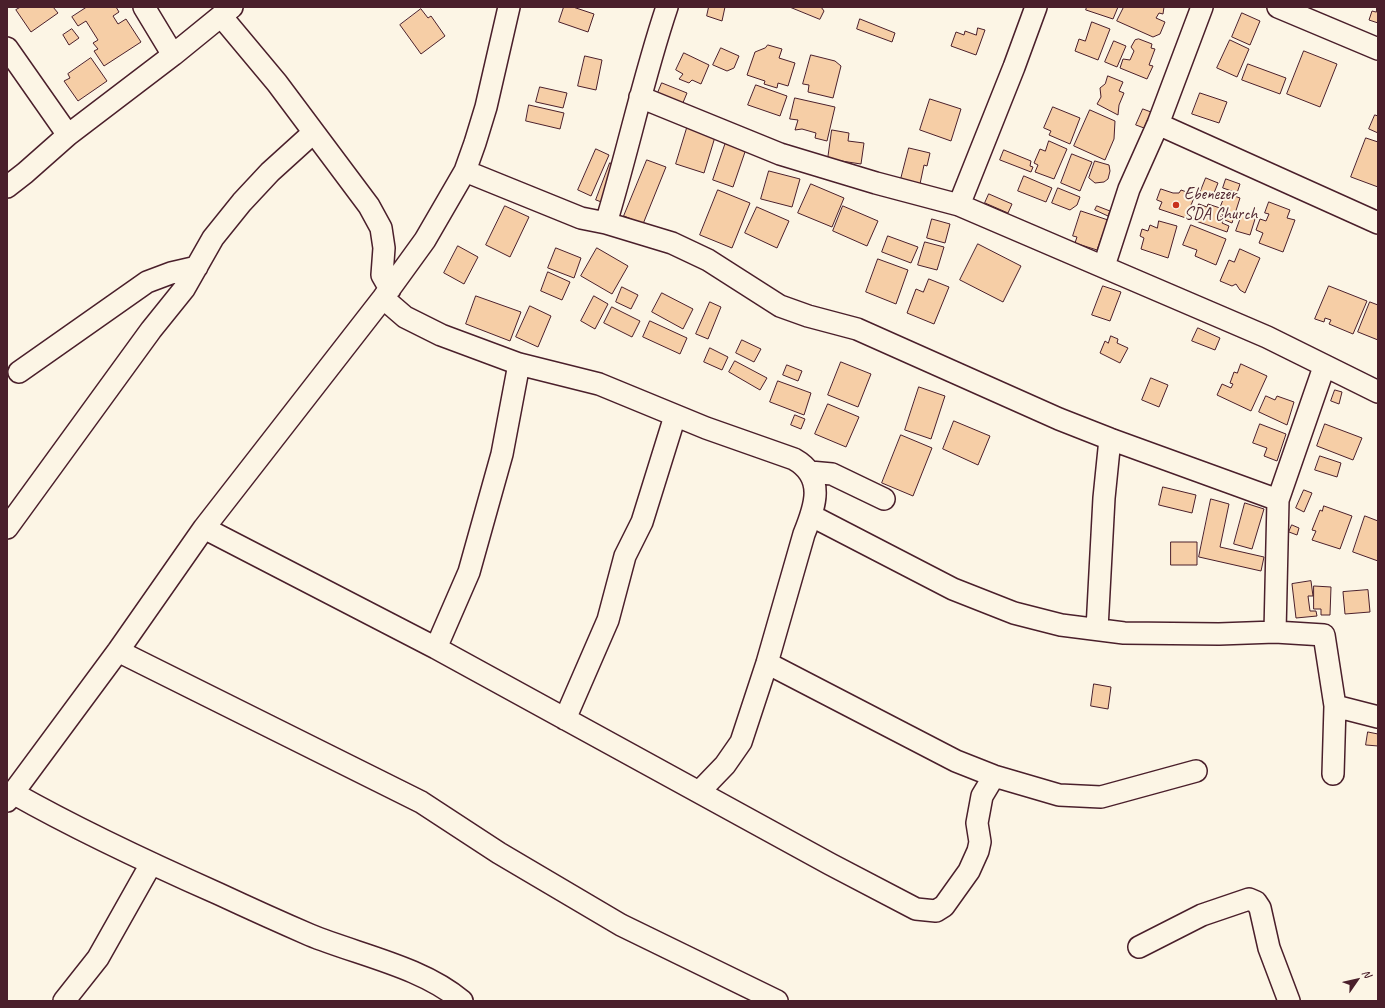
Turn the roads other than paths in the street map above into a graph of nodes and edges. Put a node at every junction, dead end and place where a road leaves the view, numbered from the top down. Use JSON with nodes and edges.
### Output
{"nodes":[{"id":1,"x":144,"y":7,"type":"edge"},
{"id":2,"x":509,"y":7,"type":"edge"},
{"id":3,"x":667,"y":7,"type":"edge"},
{"id":4,"x":1036,"y":7,"type":"edge"},
{"id":5,"x":1202,"y":7,"type":"edge"},
{"id":6,"x":1278,"y":7,"type":"edge"},
{"id":7,"x":227,"y":11,"type":"edge"},
{"id":8,"x":7,"y":48,"type":"edge"},
{"id":9,"x":1378,"y":49,"type":"edge"},
{"id":10,"x":173,"y":55,"type":"junction"},
{"id":11,"x":640,"y":97,"type":"junction"},
{"id":12,"x":1158,"y":124,"type":"junction"},
{"id":13,"x":313,"y":133,"type":"junction"},
{"id":14,"x":68,"y":135,"type":"junction"},
{"id":15,"x":465,"y":171,"type":"junction"},
{"id":16,"x":7,"y":186,"type":"edge"},
{"id":17,"x":959,"y":205,"type":"junction"},
{"id":18,"x":606,"y":223,"type":"junction"},
{"id":19,"x":1378,"y":223,"type":"edge"},
{"id":20,"x":1104,"y":266,"type":"junction"},
{"id":21,"x":197,"y":267,"type":"junction"},
{"id":22,"x":387,"y":294,"type":"junction"},
{"id":23,"x":519,"y":364,"type":"junction"},
{"id":24,"x":1324,"y":367,"type":"junction"},
{"id":25,"x":19,"y":372,"type":"dead end"},
{"id":26,"x":1378,"y":392,"type":"edge"},
{"id":27,"x":675,"y":416,"type":"junction"},
{"id":28,"x":1110,"y":439,"type":"junction"},
{"id":29,"x":810,"y":472,"type":"junction"},
{"id":30,"x":884,"y":499,"type":"dead end"},
{"id":31,"x":1278,"y":500,"type":"junction"},
{"id":32,"x":812,"y":516,"type":"junction"},
{"id":33,"x":7,"y":528,"type":"edge"},
{"id":34,"x":204,"y":528,"type":"junction"},
{"id":35,"x":1097,"y":629,"type":"junction"},
{"id":36,"x":1275,"y":632,"type":"junction"},
{"id":37,"x":436,"y":648,"type":"junction"},
{"id":38,"x":118,"y":650,"type":"junction"},
{"id":39,"x":767,"y":663,"type":"junction"},
{"id":40,"x":1335,"y":706,"type":"junction"},
{"id":41,"x":1378,"y":717,"type":"edge"},
{"id":42,"x":565,"y":719,"type":"junction"},
{"id":43,"x":1196,"y":771,"type":"dead end"},
{"id":44,"x":1333,"y":774,"type":"dead end"},
{"id":45,"x":994,"y":776,"type":"junction"},
{"id":46,"x":699,"y":792,"type":"junction"},
{"id":47,"x":10,"y":797,"type":"edge"},
{"id":48,"x":151,"y":864,"type":"junction"},
{"id":49,"x":1139,"y":947,"type":"dead end"},
{"id":50,"x":64,"y":1001,"type":"edge"},
{"id":51,"x":462,"y":1001,"type":"edge"},
{"id":52,"x":777,"y":1001,"type":"edge"},
{"id":53,"x":1289,"y":1001,"type":"edge"}],
"edges":[{"from":1,"to":10,"type":"street"},
{"from":2,"to":15,"type":"street"},
{"from":3,"to":11,"type":"street"},
{"from":4,"to":17,"type":"street"},
{"from":5,"to":12,"type":"street"},
{"from":6,"to":9,"type":"street"},
{"from":7,"to":10,"type":"street"},
{"from":7,"to":13,"type":"street"},
{"from":8,"to":14,"type":"street"},
{"from":10,"to":14,"type":"street"},
{"from":11,"to":17,"type":"street"},
{"from":11,"to":18,"type":"street"},
{"from":12,"to":19,"type":"street"},
{"from":12,"to":20,"type":"street"},
{"from":13,"to":21,"type":"street"},
{"from":13,"to":22,"type":"street"},
{"from":14,"to":16,"type":"street"},
{"from":15,"to":18,"type":"street"},
{"from":15,"to":22,"type":"street"},
{"from":17,"to":20,"type":"street"},
{"from":18,"to":28,"type":"street"},
{"from":20,"to":24,"type":"street"},
{"from":21,"to":25,"type":"street"},
{"from":21,"to":33,"type":"street"},
{"from":22,"to":23,"type":"street"},
{"from":22,"to":34,"type":"street"},
{"from":23,"to":27,"type":"street"},
{"from":23,"to":37,"type":"street"},
{"from":24,"to":26,"type":"street"},
{"from":24,"to":31,"type":"street"},
{"from":27,"to":29,"type":"street"},
{"from":27,"to":42,"type":"street"},
{"from":28,"to":31,"type":"street"},
{"from":28,"to":35,"type":"street"},
{"from":29,"to":30,"type":"street"},
{"from":29,"to":32,"type":"street"},
{"from":31,"to":36,"type":"street"},
{"from":32,"to":35,"type":"street"},
{"from":32,"to":39,"type":"street"},
{"from":34,"to":37,"type":"street"},
{"from":34,"to":38,"type":"street"},
{"from":35,"to":36,"type":"street"},
{"from":36,"to":40,"type":"street"},
{"from":37,"to":42,"type":"street"},
{"from":38,"to":47,"type":"street"},
{"from":38,"to":52,"type":"street"},
{"from":39,"to":45,"type":"street"},
{"from":39,"to":46,"type":"street"},
{"from":40,"to":41,"type":"street"},
{"from":40,"to":44,"type":"street"},
{"from":42,"to":46,"type":"street"},
{"from":43,"to":45,"type":"street"},
{"from":45,"to":46,"type":"street"},
{"from":47,"to":48,"type":"street"},
{"from":48,"to":50,"type":"street"},
{"from":48,"to":51,"type":"street"},
{"from":49,"to":53,"type":"street"}]}
